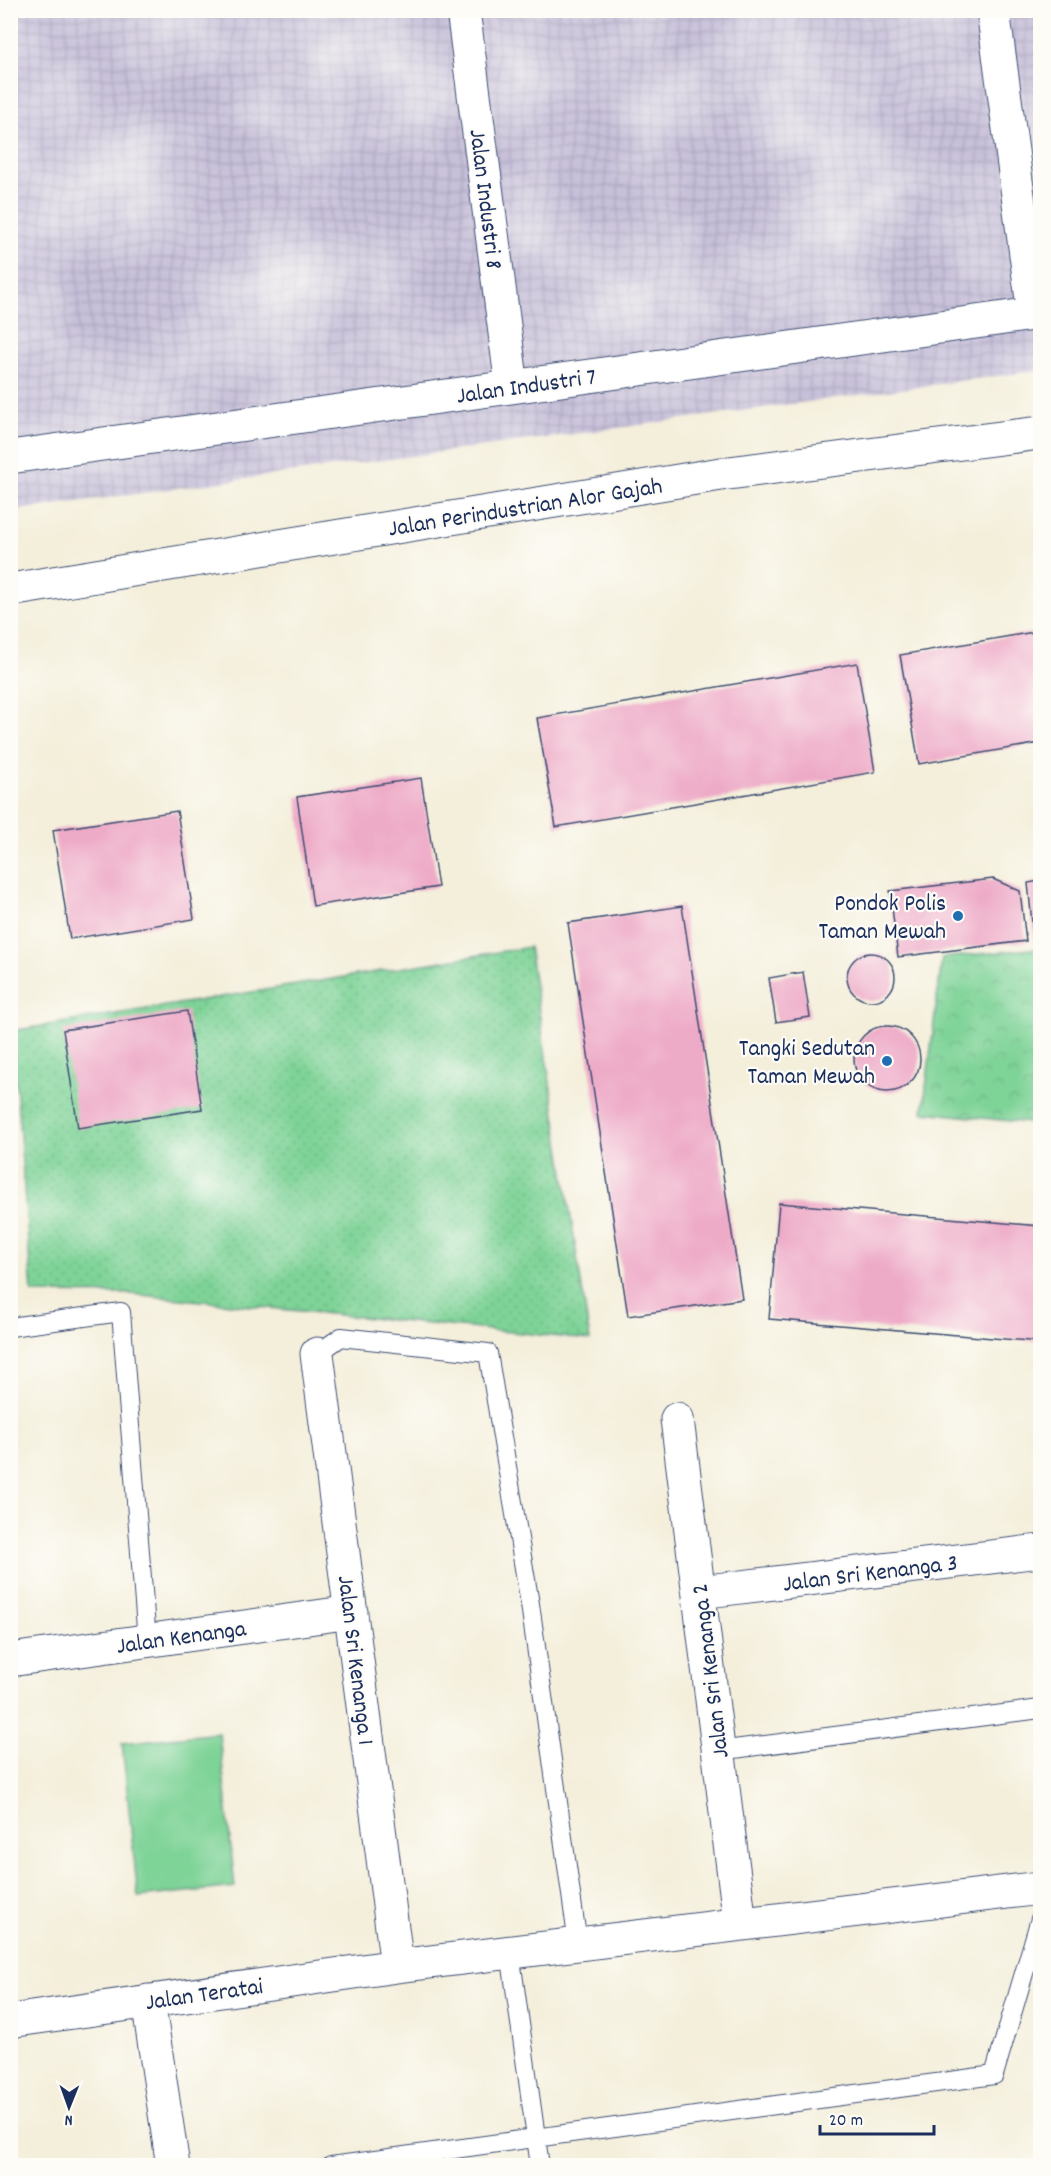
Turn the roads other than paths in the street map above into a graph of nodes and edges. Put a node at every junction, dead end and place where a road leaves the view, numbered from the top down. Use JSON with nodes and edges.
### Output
{"nodes":[{"id":1,"x":463,"y":10,"type":"edge"},
{"id":2,"x":993,"y":10,"type":"edge"},
{"id":3,"x":1037,"y":313,"type":"edge"},
{"id":4,"x":512,"y":387,"type":"junction"},
{"id":5,"x":1041,"y":433,"type":"edge"},
{"id":6,"x":10,"y":458,"type":"edge"},
{"id":7,"x":10,"y":590,"type":"edge"},
{"id":8,"x":10,"y":1327,"type":"edge"},
{"id":9,"x":317,"y":1354,"type":"joint"},
{"id":10,"x":678,"y":1419,"type":"dead end"},
{"id":11,"x":1041,"y":1551,"type":"edge"},
{"id":12,"x":699,"y":1592,"type":"junction"},
{"id":13,"x":351,"y":1612,"type":"junction"},
{"id":14,"x":147,"y":1641,"type":"junction"},
{"id":15,"x":10,"y":1660,"type":"edge"},
{"id":16,"x":1041,"y":1709,"type":"edge"},
{"id":17,"x":719,"y":1751,"type":"junction"},
{"id":18,"x":1041,"y":1888,"type":"edge"},
{"id":19,"x":1041,"y":1919,"type":"edge"},
{"id":20,"x":740,"y":1924,"type":"junction"},
{"id":21,"x":578,"y":1944,"type":"junction"},
{"id":22,"x":510,"y":1952,"type":"junction"},
{"id":23,"x":397,"y":1966,"type":"junction"},
{"id":24,"x":148,"y":2001,"type":"junction"},
{"id":25,"x":10,"y":2021,"type":"edge"},
{"id":26,"x":536,"y":2138,"type":"junction"},
{"id":27,"x":173,"y":2166,"type":"edge"},
{"id":28,"x":332,"y":2166,"type":"edge"},
{"id":29,"x":540,"y":2166,"type":"edge"}],
"edges":[{"from":1,"to":4,"type":"street","name":"Jalan Industri 8"},
{"from":2,"to":3,"type":"street"},
{"from":3,"to":4,"type":"street","name":"Jalan Industri 7"},
{"from":4,"to":6,"type":"street","name":"Jalan Industri 7"},
{"from":5,"to":7,"type":"street","name":"Jalan Perindustrian Alor Gajah"},
{"from":8,"to":14,"type":"lane"},
{"from":9,"to":13,"type":"street","name":"Jalan Sri Kenanga 1"},
{"from":9,"to":21,"type":"lane"},
{"from":10,"to":12,"type":"street","name":"Jalan Sri Kenanga 2"},
{"from":11,"to":12,"type":"street","name":"Jalan Sri Kenanga 3"},
{"from":12,"to":17,"type":"street","name":"Jalan Sri Kenanga 2"},
{"from":13,"to":14,"type":"street","name":"Jalan Kenanga"},
{"from":13,"to":23,"type":"street","name":"Jalan Sri Kenanga 1"},
{"from":14,"to":15,"type":"street","name":"Jalan Kenanga"},
{"from":16,"to":17,"type":"lane"},
{"from":17,"to":20,"type":"street","name":"Jalan Sri Kenanga 2"},
{"from":18,"to":20,"type":"street","name":"Jalan Teratai"},
{"from":19,"to":26,"type":"lane"},
{"from":20,"to":21,"type":"street","name":"Jalan Teratai"},
{"from":21,"to":22,"type":"street","name":"Jalan Teratai"},
{"from":22,"to":23,"type":"street","name":"Jalan Teratai"},
{"from":22,"to":26,"type":"lane"},
{"from":23,"to":24,"type":"street","name":"Jalan Teratai"},
{"from":24,"to":25,"type":"street","name":"Jalan Teratai"},
{"from":24,"to":27,"type":"street"},
{"from":26,"to":28,"type":"lane"},
{"from":26,"to":29,"type":"lane"}]}
